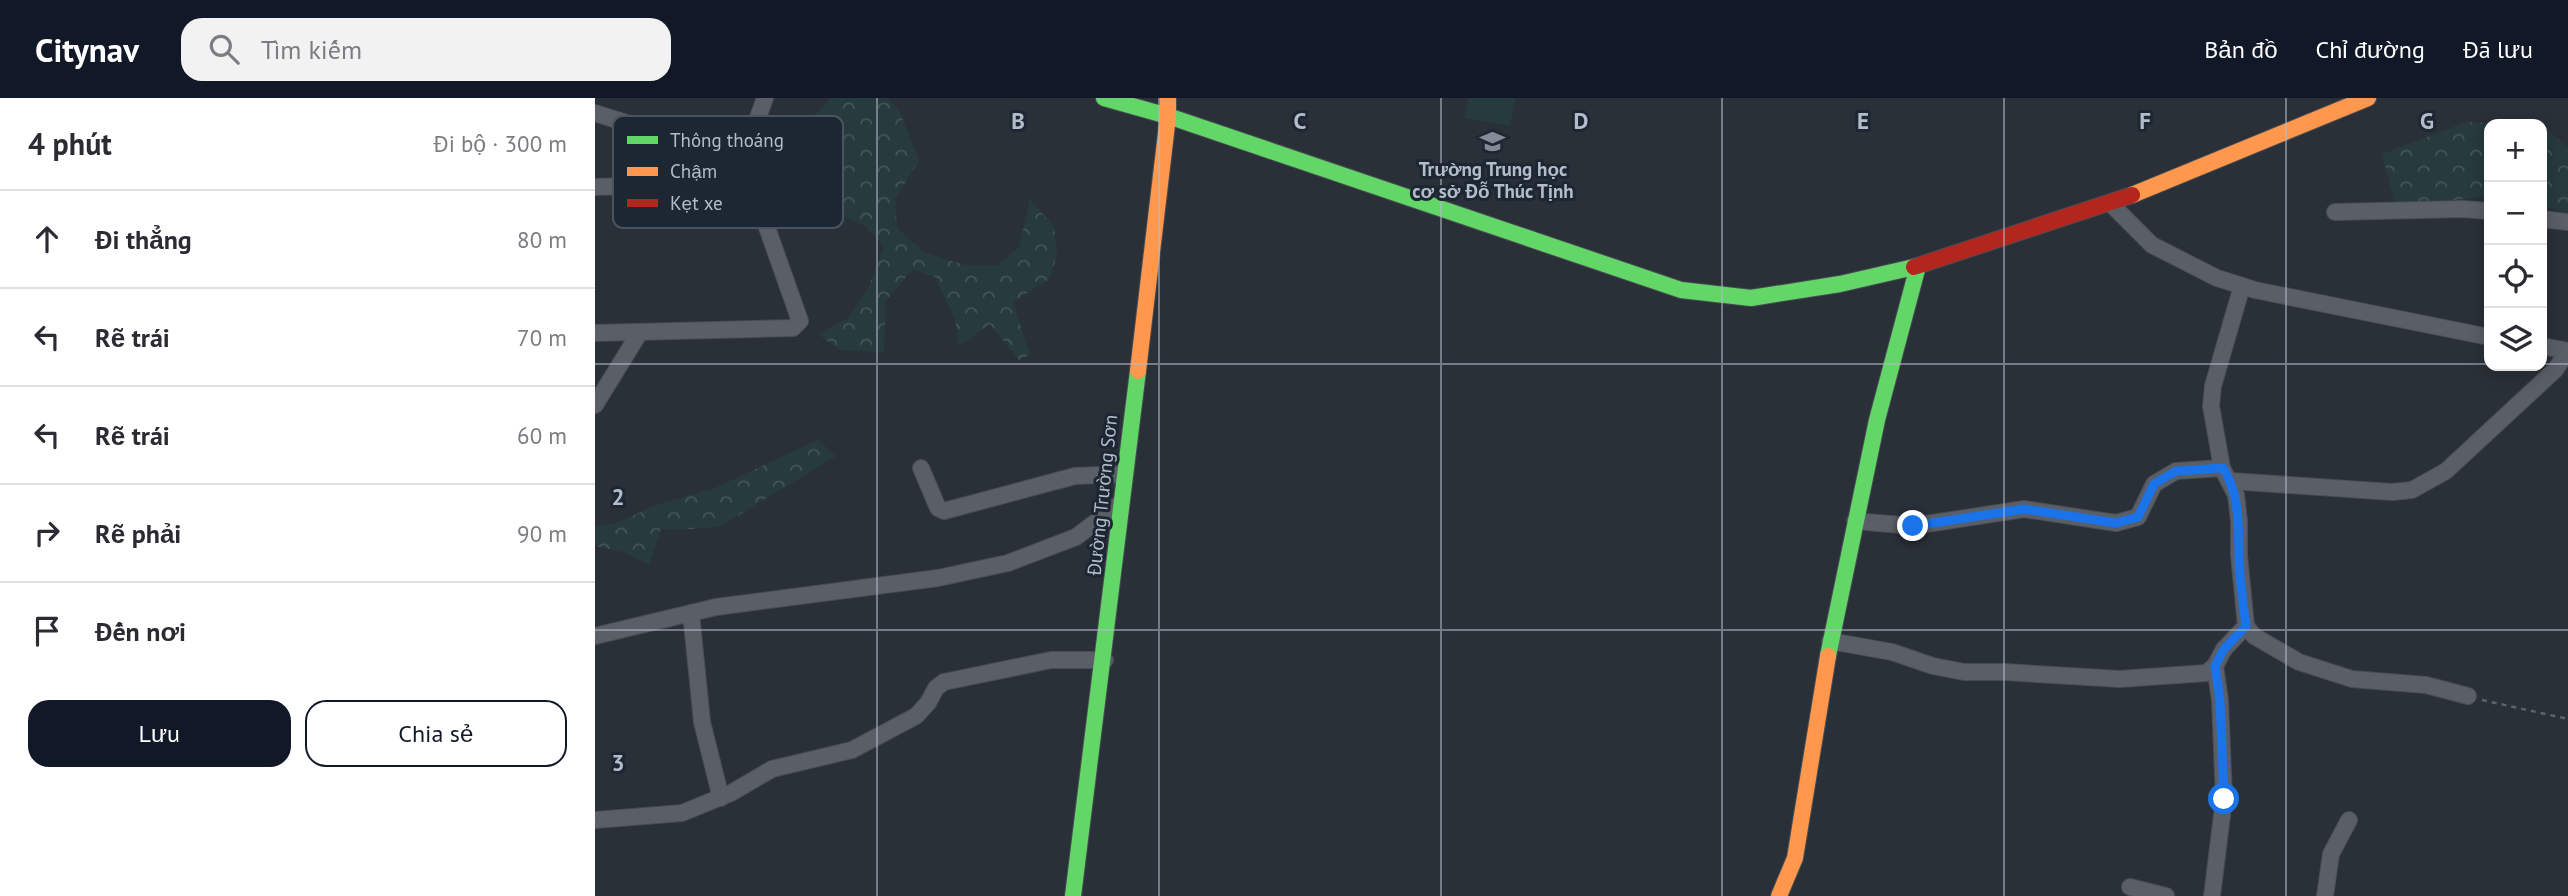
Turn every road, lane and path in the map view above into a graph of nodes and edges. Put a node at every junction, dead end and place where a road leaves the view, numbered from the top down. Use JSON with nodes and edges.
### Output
{"nodes":[{"id":1,"x":765,"y":98,"type":"edge"},
{"id":2,"x":1104,"y":98,"type":"edge"},
{"id":3,"x":1168,"y":98,"type":"edge"},
{"id":4,"x":2368,"y":98,"type":"edge"},
{"id":5,"x":595,"y":113,"type":"edge"},
{"id":6,"x":759,"y":116,"type":"edge"},
{"id":7,"x":1168,"y":116,"type":"junction"},
{"id":8,"x":613,"y":119,"type":"edge"},
{"id":9,"x":613,"y":186,"type":"edge"},
{"id":10,"x":595,"y":187,"type":"edge"},
{"id":11,"x":2111,"y":204,"type":"junction"},
{"id":12,"x":2484,"y":211,"type":"edge"},
{"id":13,"x":2335,"y":212,"type":"dead end"},
{"id":14,"x":2547,"y":220,"type":"edge"},
{"id":15,"x":2568,"y":222,"type":"edge"},
{"id":16,"x":767,"y":228,"type":"edge"},
{"id":17,"x":1918,"y":266,"type":"junction"},
{"id":18,"x":2242,"y":286,"type":"junction"},
{"id":19,"x":640,"y":332,"type":"junction"},
{"id":20,"x":595,"y":333,"type":"edge"},
{"id":21,"x":2484,"y":336,"type":"edge"},
{"id":22,"x":2547,"y":347,"type":"edge"},
{"id":23,"x":2568,"y":351,"type":"edge"},
{"id":24,"x":595,"y":405,"type":"edge"},
{"id":25,"x":921,"y":468,"type":"dead end"},
{"id":26,"x":1125,"y":474,"type":"junction"},
{"id":27,"x":2227,"y":475,"type":"junction"},
{"id":28,"x":1121,"y":503,"type":"junction"},
{"id":29,"x":1855,"y":520,"type":"junction"},
{"id":30,"x":691,"y":613,"type":"junction"},
{"id":31,"x":2246,"y":626,"type":"junction"},
{"id":32,"x":595,"y":636,"type":"edge"},
{"id":33,"x":1830,"y":641,"type":"junction"},
{"id":34,"x":1105,"y":660,"type":"junction"},
{"id":35,"x":2215,"y":666,"type":"junction"},
{"id":36,"x":2468,"y":696,"type":"joint"},
{"id":37,"x":2568,"y":719,"type":"edge"},
{"id":38,"x":721,"y":798,"type":"junction"},
{"id":39,"x":595,"y":820,"type":"edge"},
{"id":40,"x":2349,"y":820,"type":"dead end"},
{"id":41,"x":2130,"y":887,"type":"dead end"},
{"id":42,"x":1073,"y":896,"type":"edge"},
{"id":43,"x":1779,"y":896,"type":"edge"},
{"id":44,"x":2166,"y":896,"type":"edge"},
{"id":45,"x":2211,"y":896,"type":"edge"},
{"id":46,"x":2325,"y":896,"type":"edge"}],
"edges":[{"from":1,"to":6,"type":"street"},
{"from":2,"to":7,"type":"main road"},
{"from":3,"to":7,"type":"main road","name":"Đường Trường Sơn"},
{"from":4,"to":11,"type":"main road"},
{"from":5,"to":8,"type":"street"},
{"from":7,"to":17,"type":"main road"},
{"from":7,"to":26,"type":"main road","name":"Đường Trường Sơn"},
{"from":9,"to":10,"type":"street"},
{"from":11,"to":17,"type":"main road"},
{"from":11,"to":18,"type":"street"},
{"from":12,"to":13,"type":"street"},
{"from":14,"to":15,"type":"street"},
{"from":16,"to":19,"type":"street"},
{"from":17,"to":29,"type":"main road"},
{"from":18,"to":21,"type":"street"},
{"from":18,"to":27,"type":"street"},
{"from":19,"to":20,"type":"street"},
{"from":19,"to":24,"type":"street"},
{"from":22,"to":23,"type":"street"},
{"from":23,"to":27,"type":"street"},
{"from":25,"to":26,"type":"street"},
{"from":26,"to":28,"type":"main road","name":"Đường Trường Sơn"},
{"from":27,"to":29,"type":"street"},
{"from":27,"to":31,"type":"street"},
{"from":28,"to":30,"type":"street"},
{"from":28,"to":34,"type":"main road","name":"Đường Trường Sơn"},
{"from":29,"to":33,"type":"main road"},
{"from":30,"to":32,"type":"street"},
{"from":30,"to":38,"type":"street"},
{"from":31,"to":35,"type":"street"},
{"from":31,"to":36,"type":"street"},
{"from":33,"to":35,"type":"street"},
{"from":33,"to":43,"type":"main road"},
{"from":34,"to":38,"type":"street"},
{"from":34,"to":42,"type":"main road","name":"Đường Trường Sơn"},
{"from":35,"to":45,"type":"street"},
{"from":36,"to":37,"type":"path"},
{"from":38,"to":39,"type":"street"},
{"from":40,"to":46,"type":"street"},
{"from":41,"to":44,"type":"street"}]}
